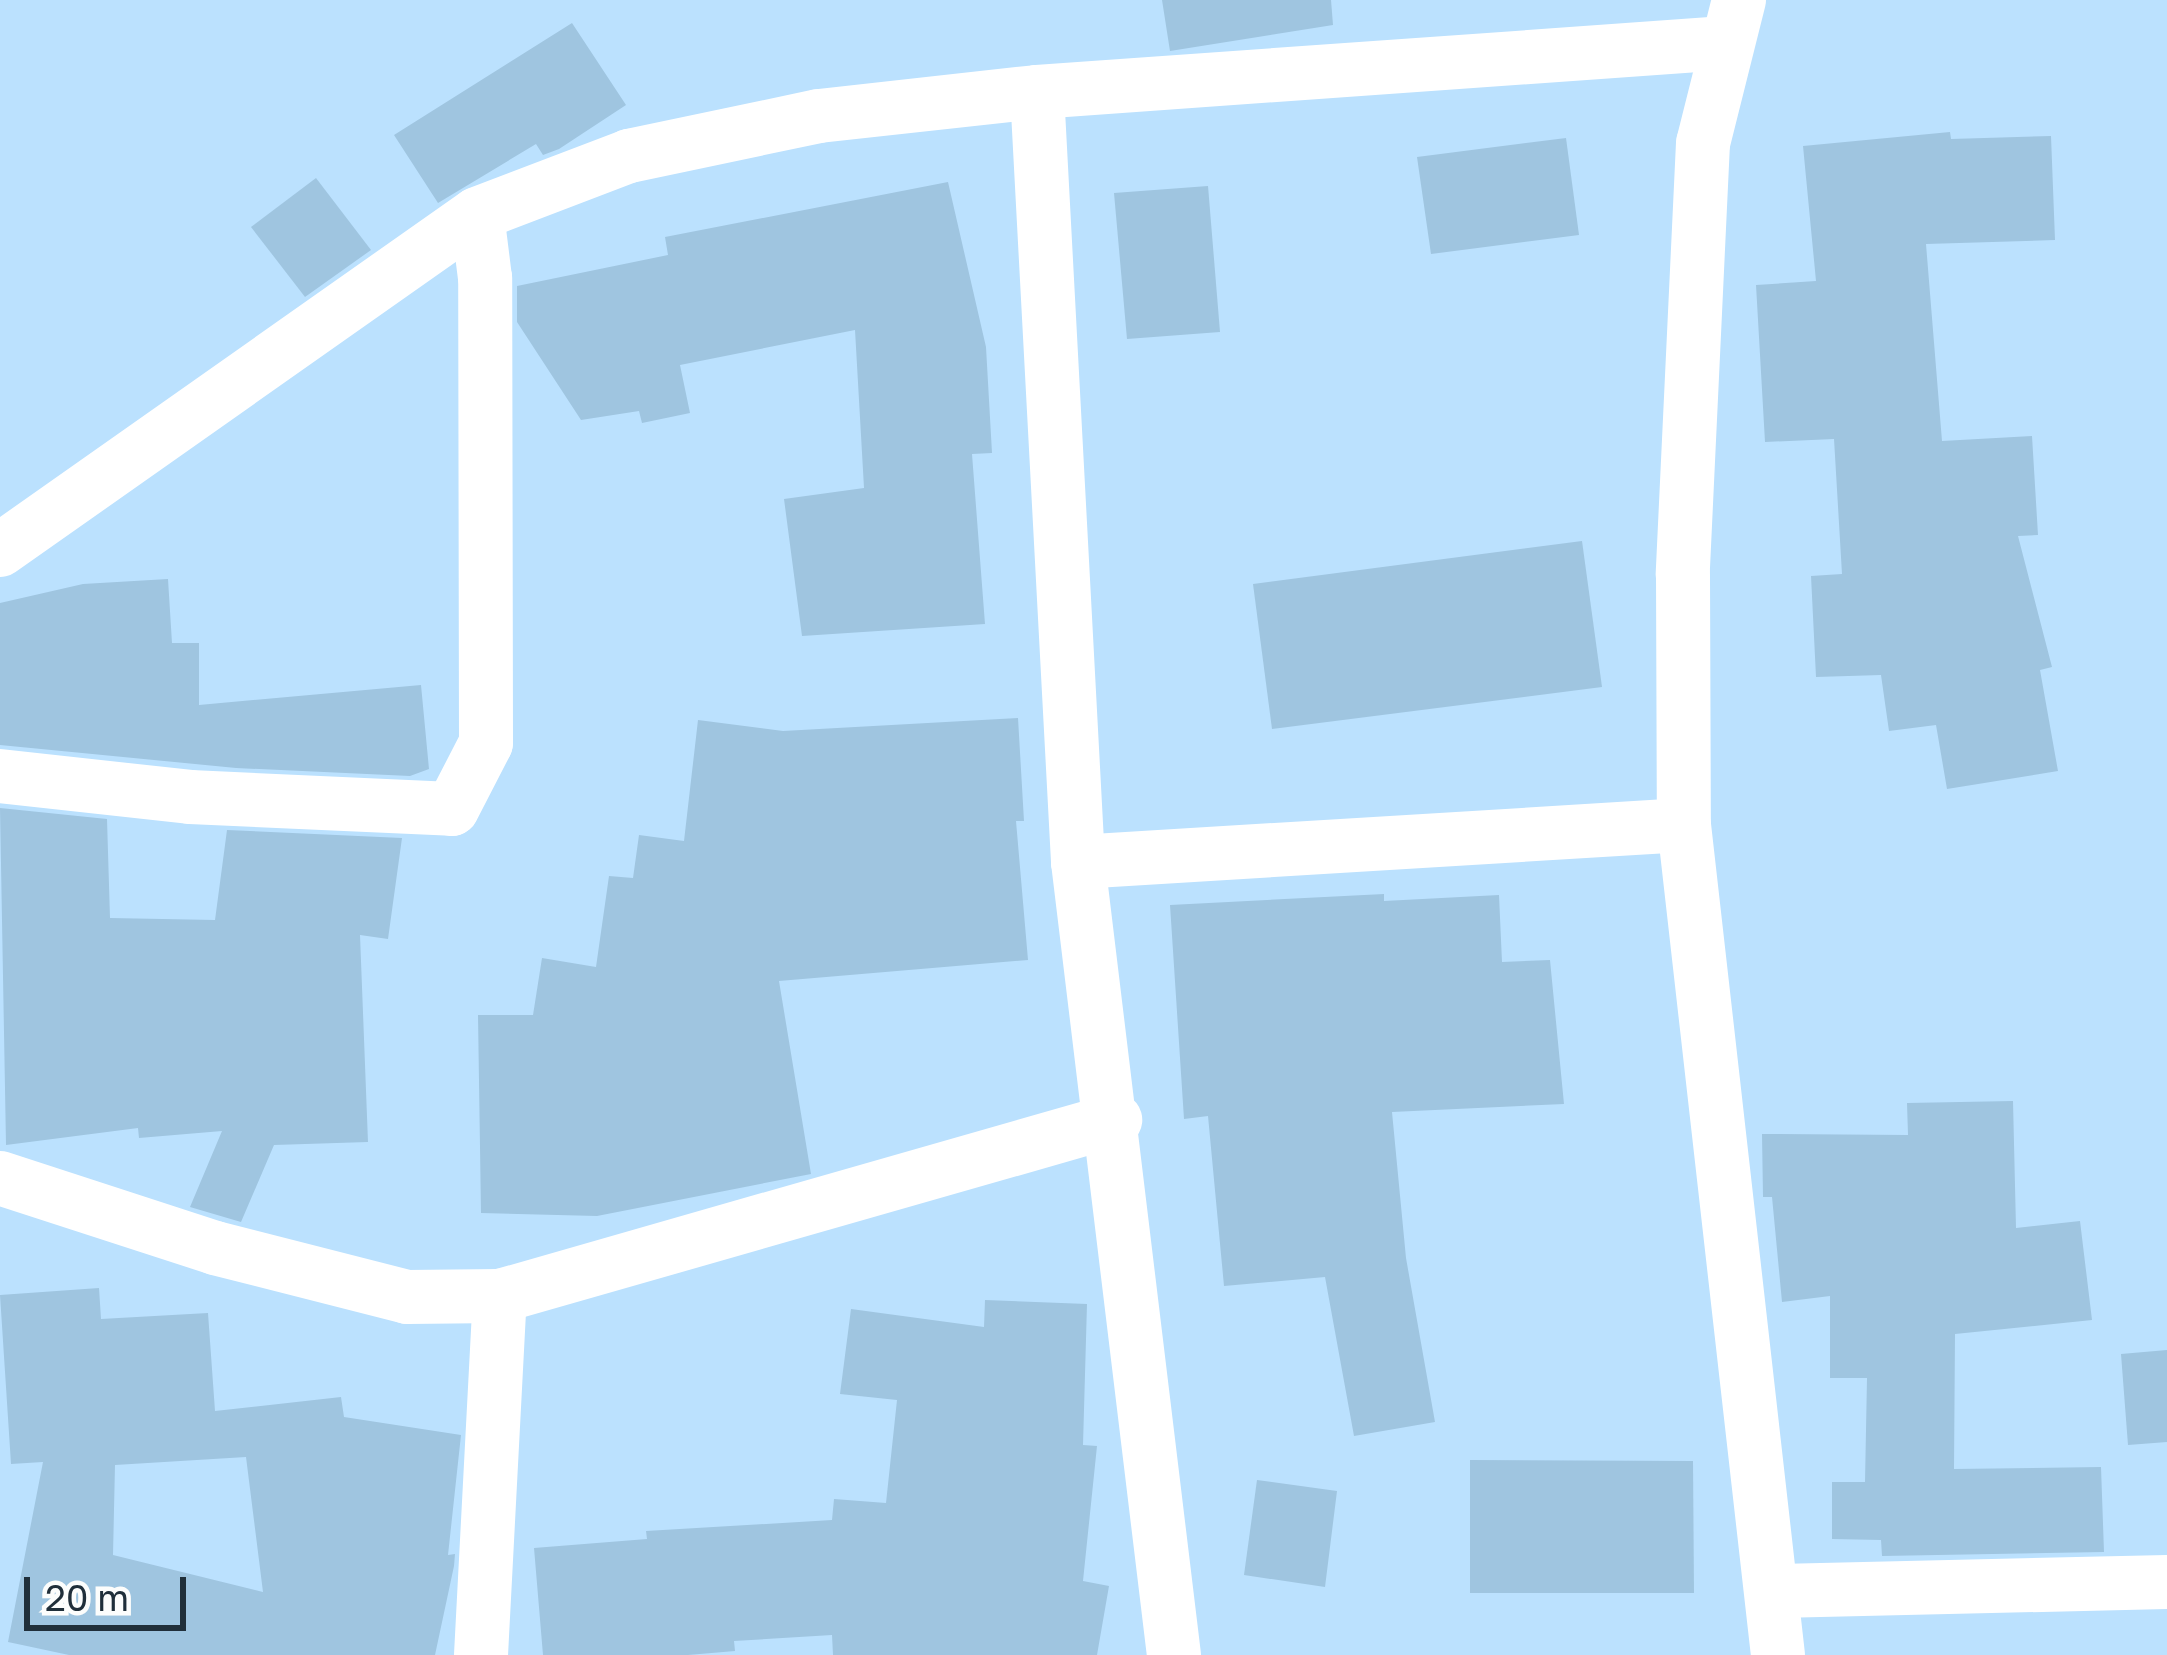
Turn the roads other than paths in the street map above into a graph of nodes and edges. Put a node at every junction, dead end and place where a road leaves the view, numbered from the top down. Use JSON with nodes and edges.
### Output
{"nodes":[{"id":1,"x":1732,"y":22,"type":"edge"},
{"id":2,"x":1037,"y":92,"type":"junction"},
{"id":3,"x":477,"y":214,"type":"junction"},
{"id":4,"x":0,"y":550,"type":"edge"},
{"id":5,"x":0,"y":776,"type":"edge"},
{"id":6,"x":1684,"y":825,"type":"junction"},
{"id":7,"x":1078,"y":862,"type":"junction"},
{"id":8,"x":1115,"y":1120,"type":"junction"},
{"id":9,"x":0,"y":1178,"type":"edge"},
{"id":10,"x":500,"y":1296,"type":"junction"},
{"id":11,"x":2167,"y":1582,"type":"edge"},
{"id":12,"x":1773,"y":1591,"type":"junction"},
{"id":13,"x":482,"y":1655,"type":"edge"},
{"id":14,"x":1174,"y":1655,"type":"edge"},
{"id":15,"x":1778,"y":1655,"type":"edge"}],
"edges":[{"from":1,"to":2,"type":"street"},
{"from":1,"to":6,"type":"street"},
{"from":2,"to":3,"type":"street"},
{"from":2,"to":7,"type":"street"},
{"from":3,"to":4,"type":"street"},
{"from":3,"to":5,"type":"street"},
{"from":6,"to":7,"type":"street"},
{"from":6,"to":12,"type":"street"},
{"from":7,"to":8,"type":"street"},
{"from":8,"to":10,"type":"street"},
{"from":8,"to":14,"type":"street"},
{"from":9,"to":10,"type":"street"},
{"from":10,"to":13,"type":"street"},
{"from":11,"to":12,"type":"street"},
{"from":12,"to":15,"type":"street"}]}
